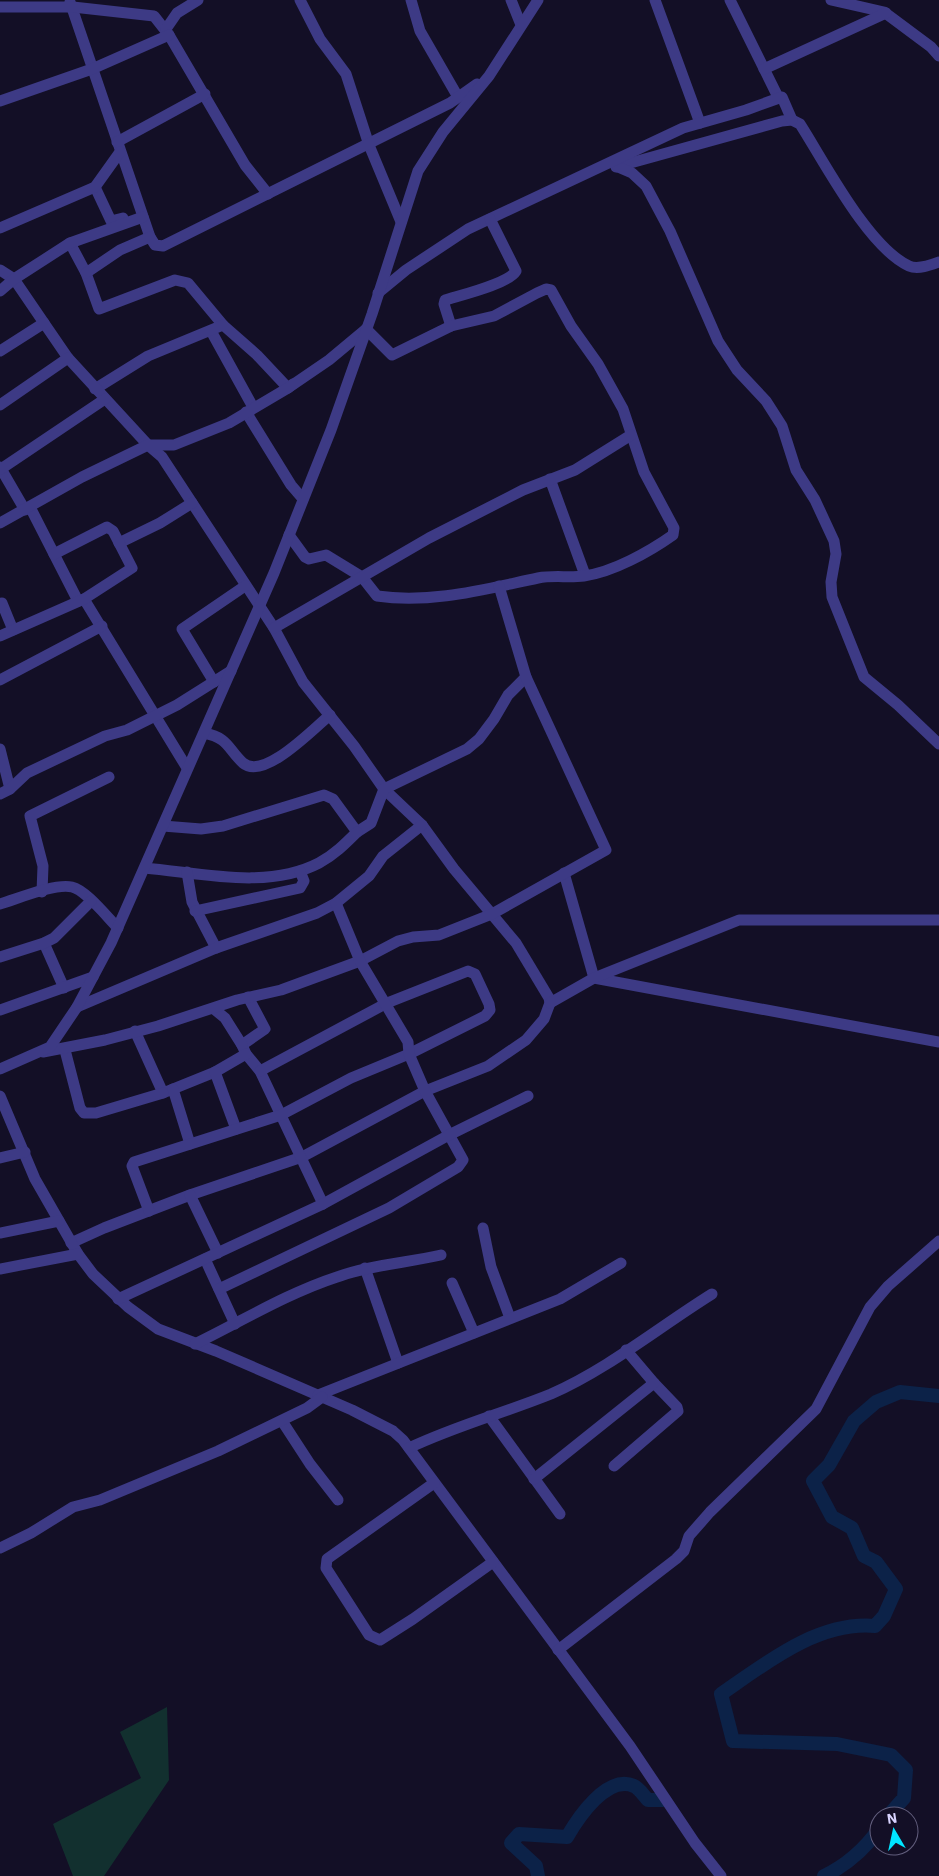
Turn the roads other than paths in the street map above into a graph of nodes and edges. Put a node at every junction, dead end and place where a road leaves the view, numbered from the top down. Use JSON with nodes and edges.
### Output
{"nodes":[{"id":1,"x":198,"y":0,"type":"edge"},
{"id":2,"x":300,"y":0,"type":"edge"},
{"id":3,"x":412,"y":0,"type":"edge"},
{"id":4,"x":511,"y":0,"type":"edge"},
{"id":5,"x":538,"y":0,"type":"edge"},
{"id":6,"x":655,"y":0,"type":"edge"},
{"id":7,"x":730,"y":0,"type":"edge"},
{"id":8,"x":831,"y":0,"type":"edge"},
{"id":9,"x":881,"y":0,"type":"edge"},
{"id":10,"x":71,"y":3,"type":"edge"},
{"id":11,"x":0,"y":7,"type":"edge"},
{"id":12,"x":885,"y":12,"type":"junction"},
{"id":13,"x":177,"y":13,"type":"junction"},
{"id":14,"x":154,"y":16,"type":"junction"},
{"id":15,"x":521,"y":25,"type":"junction"},
{"id":16,"x":168,"y":32,"type":"junction"},
{"id":17,"x":939,"y":56,"type":"edge"},
{"id":18,"x":92,"y":69,"type":"junction"},
{"id":19,"x":764,"y":69,"type":"junction"},
{"id":20,"x":489,"y":76,"type":"junction"},
{"id":21,"x":205,"y":94,"type":"junction"},
{"id":22,"x":458,"y":98,"type":"junction"},
{"id":23,"x":778,"y":98,"type":"junction"},
{"id":24,"x":0,"y":101,"type":"edge"},
{"id":25,"x":792,"y":120,"type":"junction"},
{"id":26,"x":700,"y":123,"type":"junction"},
{"id":27,"x":369,"y":145,"type":"junction"},
{"id":28,"x":118,"y":147,"type":"junction"},
{"id":29,"x":597,"y":167,"type":"junction"},
{"id":30,"x":618,"y":167,"type":"junction"},
{"id":31,"x":95,"y":187,"type":"junction"},
{"id":32,"x":268,"y":194,"type":"junction"},
{"id":33,"x":142,"y":213,"type":"junction"},
{"id":34,"x":490,"y":219,"type":"junction"},
{"id":35,"x":401,"y":222,"type":"junction"},
{"id":36,"x":0,"y":228,"type":"edge"},
{"id":37,"x":150,"y":237,"type":"junction"},
{"id":38,"x":70,"y":244,"type":"junction"},
{"id":39,"x":939,"y":262,"type":"edge"},
{"id":40,"x":0,"y":270,"type":"edge"},
{"id":41,"x":86,"y":273,"type":"junction"},
{"id":42,"x":14,"y":279,"type":"junction"},
{"id":43,"x":0,"y":291,"type":"edge"},
{"id":44,"x":378,"y":293,"type":"junction"},
{"id":45,"x":44,"y":323,"type":"junction"},
{"id":46,"x":223,"y":325,"type":"junction"},
{"id":47,"x":451,"y":326,"type":"junction"},
{"id":48,"x":366,"y":329,"type":"junction"},
{"id":49,"x":211,"y":331,"type":"junction"},
{"id":50,"x":0,"y":351,"type":"edge"},
{"id":51,"x":68,"y":358,"type":"junction"},
{"id":52,"x":288,"y":388,"type":"junction"},
{"id":53,"x":95,"y":389,"type":"junction"},
{"id":54,"x":105,"y":399,"type":"junction"},
{"id":55,"x":0,"y":405,"type":"edge"},
{"id":56,"x":249,"y":410,"type":"junction"},
{"id":57,"x":631,"y":435,"type":"junction"},
{"id":58,"x":148,"y":445,"type":"junction"},
{"id":59,"x":0,"y":468,"type":"edge"},
{"id":60,"x":550,"y":479,"type":"junction"},
{"id":61,"x":303,"y":499,"type":"junction"},
{"id":62,"x":192,"y":503,"type":"junction"},
{"id":63,"x":27,"y":508,"type":"junction"},
{"id":64,"x":0,"y":523,"type":"edge"},
{"id":65,"x":289,"y":535,"type":"junction"},
{"id":66,"x":119,"y":544,"type":"junction"},
{"id":67,"x":54,"y":554,"type":"junction"},
{"id":68,"x":586,"y":576,"type":"junction"},
{"id":69,"x":362,"y":577,"type":"junction"},
{"id":70,"x":245,"y":586,"type":"junction"},
{"id":71,"x":500,"y":586,"type":"junction"},
{"id":72,"x":81,"y":600,"type":"junction"},
{"id":73,"x":1,"y":602,"type":"edge"},
{"id":74,"x":259,"y":607,"type":"junction"},
{"id":75,"x":102,"y":626,"type":"junction"},
{"id":76,"x":274,"y":628,"type":"junction"},
{"id":77,"x":13,"y":630,"type":"junction"},
{"id":78,"x":0,"y":636,"type":"edge"},
{"id":79,"x":231,"y":671,"type":"junction"},
{"id":80,"x":526,"y":677,"type":"junction"},
{"id":81,"x":0,"y":680,"type":"edge"},
{"id":82,"x":214,"y":682,"type":"junction"},
{"id":83,"x":330,"y":714,"type":"junction"},
{"id":84,"x":155,"y":716,"type":"junction"},
{"id":85,"x":204,"y":733,"type":"junction"},
{"id":86,"x":939,"y":744,"type":"edge"},
{"id":87,"x":0,"y":748,"type":"edge"},
{"id":88,"x":187,"y":768,"type":"junction"},
{"id":89,"x":110,"y":778,"type":"dead end"},
{"id":90,"x":384,"y":789,"type":"junction"},
{"id":91,"x":5,"y":792,"type":"edge"},
{"id":92,"x":422,"y":825,"type":"junction"},
{"id":93,"x":163,"y":826,"type":"junction"},
{"id":94,"x":358,"y":832,"type":"junction"},
{"id":95,"x":145,"y":868,"type":"junction"},
{"id":96,"x":300,"y":871,"type":"junction"},
{"id":97,"x":187,"y":872,"type":"junction"},
{"id":98,"x":564,"y":873,"type":"junction"},
{"id":99,"x":42,"y":892,"type":"junction"},
{"id":100,"x":91,"y":901,"type":"junction"},
{"id":101,"x":336,"y":903,"type":"junction"},
{"id":102,"x":0,"y":904,"type":"edge"},
{"id":103,"x":195,"y":911,"type":"junction"},
{"id":104,"x":492,"y":914,"type":"junction"},
{"id":105,"x":939,"y":920,"type":"edge"},
{"id":106,"x":118,"y":928,"type":"junction"},
{"id":107,"x":44,"y":943,"type":"junction"},
{"id":108,"x":216,"y":948,"type":"junction"},
{"id":109,"x":0,"y":957,"type":"edge"},
{"id":110,"x":360,"y":961,"type":"junction"},
{"id":111,"x":93,"y":977,"type":"junction"},
{"id":112,"x":594,"y":978,"type":"junction"},
{"id":113,"x":64,"y":988,"type":"junction"},
{"id":114,"x":248,"y":998,"type":"junction"},
{"id":115,"x":387,"y":1003,"type":"junction"},
{"id":116,"x":550,"y":1003,"type":"junction"},
{"id":117,"x":77,"y":1007,"type":"junction"},
{"id":118,"x":214,"y":1009,"type":"junction"},
{"id":119,"x":0,"y":1010,"type":"edge"},
{"id":120,"x":135,"y":1031,"type":"junction"},
{"id":121,"x":939,"y":1042,"type":"edge"},
{"id":122,"x":65,"y":1050,"type":"junction"},
{"id":123,"x":244,"y":1050,"type":"junction"},
{"id":124,"x":41,"y":1052,"type":"junction"},
{"id":125,"x":409,"y":1054,"type":"junction"},
{"id":126,"x":0,"y":1069,"type":"edge"},
{"id":127,"x":260,"y":1071,"type":"junction"},
{"id":128,"x":215,"y":1072,"type":"junction"},
{"id":129,"x":168,"y":1091,"type":"junction"},
{"id":130,"x":425,"y":1091,"type":"junction"},
{"id":131,"x":0,"y":1096,"type":"edge"},
{"id":132,"x":528,"y":1096,"type":"dead end"},
{"id":133,"x":282,"y":1115,"type":"junction"},
{"id":134,"x":5,"y":1120,"type":"edge"},
{"id":135,"x":236,"y":1129,"type":"junction"},
{"id":136,"x":449,"y":1136,"type":"junction"},
{"id":137,"x":190,"y":1144,"type":"junction"},
{"id":138,"x":24,"y":1152,"type":"junction"},
{"id":139,"x":302,"y":1157,"type":"junction"},
{"id":140,"x":0,"y":1158,"type":"edge"},
{"id":141,"x":190,"y":1195,"type":"junction"},
{"id":142,"x":323,"y":1204,"type":"junction"},
{"id":143,"x":149,"y":1211,"type":"junction"},
{"id":144,"x":58,"y":1221,"type":"junction"},
{"id":145,"x":483,"y":1228,"type":"dead end"},
{"id":146,"x":0,"y":1233,"type":"edge"},
{"id":147,"x":939,"y":1241,"type":"edge"},
{"id":148,"x":71,"y":1243,"type":"junction"},
{"id":149,"x":218,"y":1253,"type":"junction"},
{"id":150,"x":78,"y":1254,"type":"junction"},
{"id":151,"x":441,"y":1255,"type":"dead end"},
{"id":152,"x":205,"y":1259,"type":"junction"},
{"id":153,"x":621,"y":1263,"type":"dead end"},
{"id":154,"x":365,"y":1268,"type":"junction"},
{"id":155,"x":0,"y":1269,"type":"edge"},
{"id":156,"x":452,"y":1283,"type":"dead end"},
{"id":157,"x":219,"y":1289,"type":"junction"},
{"id":158,"x":712,"y":1294,"type":"dead end"},
{"id":159,"x":118,"y":1299,"type":"junction"},
{"id":160,"x":510,"y":1318,"type":"junction"},
{"id":161,"x":235,"y":1324,"type":"junction"},
{"id":162,"x":474,"y":1333,"type":"junction"},
{"id":163,"x":195,"y":1344,"type":"junction"},
{"id":164,"x":626,"y":1350,"type":"junction"},
{"id":165,"x":398,"y":1364,"type":"junction"},
{"id":166,"x":654,"y":1383,"type":"junction"},
{"id":167,"x":320,"y":1396,"type":"junction"},
{"id":168,"x":489,"y":1416,"type":"junction"},
{"id":169,"x":282,"y":1421,"type":"junction"},
{"id":170,"x":409,"y":1448,"type":"junction"},
{"id":171,"x":614,"y":1466,"type":"dead end"},
{"id":172,"x":534,"y":1479,"type":"junction"},
{"id":173,"x":434,"y":1483,"type":"junction"},
{"id":174,"x":338,"y":1500,"type":"dead end"},
{"id":175,"x":560,"y":1514,"type":"dead end"},
{"id":176,"x":0,"y":1548,"type":"edge"},
{"id":177,"x":493,"y":1562,"type":"junction"},
{"id":178,"x":558,"y":1650,"type":"junction"},
{"id":179,"x":720,"y":1876,"type":"edge"}],
"edges":[{"from":1,"to":13,"type":"street"},
{"from":2,"to":27,"type":"street"},
{"from":3,"to":22,"type":"street"},
{"from":4,"to":15,"type":"street"},
{"from":5,"to":15,"type":"street"},
{"from":6,"to":26,"type":"street"},
{"from":7,"to":19,"type":"street"},
{"from":8,"to":12,"type":"street"},
{"from":9,"to":12,"type":"street"},
{"from":10,"to":11,"type":"street"},
{"from":10,"to":14,"type":"street"},
{"from":10,"to":18,"type":"street"},
{"from":12,"to":17,"type":"street"},
{"from":12,"to":19,"type":"street"},
{"from":13,"to":14,"type":"street"},
{"from":13,"to":16,"type":"street"},
{"from":14,"to":16,"type":"street"},
{"from":15,"to":20,"type":"street"},
{"from":16,"to":18,"type":"street"},
{"from":16,"to":21,"type":"street"},
{"from":18,"to":24,"type":"street"},
{"from":18,"to":28,"type":"street"},
{"from":19,"to":23,"type":"street"},
{"from":20,"to":22,"type":"street"},
{"from":20,"to":35,"type":"street"},
{"from":21,"to":28,"type":"street"},
{"from":21,"to":32,"type":"street"},
{"from":22,"to":27,"type":"street"},
{"from":23,"to":25,"type":"street"},
{"from":23,"to":26,"type":"street"},
{"from":25,"to":30,"type":"street"},
{"from":25,"to":39,"type":"street"},
{"from":26,"to":29,"type":"street"},
{"from":27,"to":32,"type":"street"},
{"from":27,"to":35,"type":"street"},
{"from":28,"to":31,"type":"street"},
{"from":28,"to":33,"type":"street"},
{"from":29,"to":30,"type":"street"},
{"from":29,"to":34,"type":"street"},
{"from":30,"to":86,"type":"street"},
{"from":31,"to":33,"type":"street"},
{"from":31,"to":36,"type":"street"},
{"from":32,"to":37,"type":"street"},
{"from":33,"to":37,"type":"street"},
{"from":33,"to":38,"type":"street"},
{"from":34,"to":44,"type":"street"},
{"from":34,"to":47,"type":"street"},
{"from":35,"to":44,"type":"street"},
{"from":37,"to":41,"type":"street"},
{"from":38,"to":41,"type":"street"},
{"from":38,"to":42,"type":"street"},
{"from":40,"to":42,"type":"street"},
{"from":41,"to":46,"type":"street"},
{"from":42,"to":43,"type":"street"},
{"from":42,"to":45,"type":"street"},
{"from":44,"to":48,"type":"street"},
{"from":45,"to":50,"type":"street"},
{"from":45,"to":51,"type":"street"},
{"from":46,"to":49,"type":"street"},
{"from":46,"to":52,"type":"street"},
{"from":47,"to":48,"type":"street"},
{"from":47,"to":57,"type":"street"},
{"from":48,"to":52,"type":"street"},
{"from":48,"to":61,"type":"street"},
{"from":49,"to":53,"type":"street"},
{"from":49,"to":56,"type":"street"},
{"from":51,"to":53,"type":"street"},
{"from":51,"to":55,"type":"street"},
{"from":52,"to":56,"type":"street"},
{"from":53,"to":54,"type":"street"},
{"from":54,"to":58,"type":"street"},
{"from":54,"to":59,"type":"street"},
{"from":56,"to":58,"type":"street"},
{"from":56,"to":61,"type":"street"},
{"from":57,"to":60,"type":"street"},
{"from":57,"to":68,"type":"street"},
{"from":58,"to":62,"type":"street"},
{"from":58,"to":63,"type":"street"},
{"from":59,"to":63,"type":"street"},
{"from":60,"to":68,"type":"street"},
{"from":60,"to":69,"type":"street"},
{"from":61,"to":65,"type":"street"},
{"from":62,"to":66,"type":"street"},
{"from":62,"to":70,"type":"street"},
{"from":63,"to":64,"type":"street"},
{"from":63,"to":67,"type":"street"},
{"from":65,"to":69,"type":"street"},
{"from":65,"to":74,"type":"street"},
{"from":66,"to":67,"type":"street"},
{"from":66,"to":72,"type":"street"},
{"from":67,"to":72,"type":"street"},
{"from":68,"to":71,"type":"street"},
{"from":69,"to":71,"type":"street"},
{"from":69,"to":76,"type":"street"},
{"from":70,"to":74,"type":"street"},
{"from":70,"to":82,"type":"street"},
{"from":71,"to":80,"type":"street"},
{"from":72,"to":75,"type":"street"},
{"from":72,"to":77,"type":"street"},
{"from":73,"to":77,"type":"street"},
{"from":74,"to":76,"type":"street"},
{"from":74,"to":79,"type":"street"},
{"from":75,"to":81,"type":"street"},
{"from":75,"to":84,"type":"street"},
{"from":76,"to":83,"type":"street"},
{"from":77,"to":78,"type":"street"},
{"from":79,"to":82,"type":"street"},
{"from":79,"to":85,"type":"street"},
{"from":80,"to":90,"type":"street"},
{"from":80,"to":98,"type":"street"},
{"from":82,"to":84,"type":"street"},
{"from":83,"to":85,"type":"street"},
{"from":83,"to":90,"type":"street"},
{"from":84,"to":88,"type":"street"},
{"from":84,"to":91,"type":"street"},
{"from":85,"to":88,"type":"street"},
{"from":87,"to":91,"type":"street"},
{"from":88,"to":93,"type":"street"},
{"from":89,"to":99,"type":"street"},
{"from":90,"to":92,"type":"street"},
{"from":90,"to":94,"type":"street"},
{"from":92,"to":101,"type":"street"},
{"from":92,"to":104,"type":"street"},
{"from":93,"to":94,"type":"street"},
{"from":93,"to":95,"type":"street"},
{"from":94,"to":96,"type":"street"},
{"from":95,"to":97,"type":"street"},
{"from":95,"to":106,"type":"street"},
{"from":96,"to":97,"type":"street"},
{"from":96,"to":103,"type":"street"},
{"from":97,"to":103,"type":"street"},
{"from":98,"to":104,"type":"street"},
{"from":98,"to":112,"type":"street"},
{"from":99,"to":100,"type":"street"},
{"from":99,"to":102,"type":"street"},
{"from":100,"to":106,"type":"street"},
{"from":100,"to":107,"type":"street"},
{"from":101,"to":108,"type":"street"},
{"from":101,"to":110,"type":"street"},
{"from":103,"to":108,"type":"street"},
{"from":104,"to":110,"type":"street"},
{"from":104,"to":116,"type":"street"},
{"from":105,"to":112,"type":"street"},
{"from":106,"to":111,"type":"street"},
{"from":107,"to":109,"type":"street"},
{"from":107,"to":113,"type":"street"},
{"from":108,"to":117,"type":"street"},
{"from":110,"to":114,"type":"street"},
{"from":110,"to":115,"type":"street"},
{"from":111,"to":113,"type":"street"},
{"from":111,"to":117,"type":"street"},
{"from":112,"to":116,"type":"street"},
{"from":112,"to":121,"type":"street"},
{"from":113,"to":119,"type":"street"},
{"from":114,"to":118,"type":"street"},
{"from":114,"to":123,"type":"street"},
{"from":115,"to":125,"type":"street"},
{"from":115,"to":125,"type":"street"},
{"from":115,"to":127,"type":"street"},
{"from":116,"to":130,"type":"street"},
{"from":117,"to":124,"type":"street"},
{"from":118,"to":120,"type":"street"},
{"from":118,"to":123,"type":"street"},
{"from":120,"to":122,"type":"street"},
{"from":120,"to":129,"type":"street"},
{"from":122,"to":124,"type":"street"},
{"from":122,"to":129,"type":"street"},
{"from":123,"to":127,"type":"street"},
{"from":123,"to":128,"type":"street"},
{"from":124,"to":126,"type":"street"},
{"from":125,"to":130,"type":"street"},
{"from":125,"to":133,"type":"street"},
{"from":127,"to":133,"type":"street"},
{"from":128,"to":129,"type":"street"},
{"from":128,"to":135,"type":"street"},
{"from":129,"to":137,"type":"street"},
{"from":130,"to":136,"type":"street"},
{"from":130,"to":139,"type":"street"},
{"from":131,"to":134,"type":"street"},
{"from":132,"to":136,"type":"street"},
{"from":133,"to":135,"type":"street"},
{"from":133,"to":139,"type":"street"},
{"from":134,"to":138,"type":"street"},
{"from":135,"to":137,"type":"street"},
{"from":136,"to":142,"type":"street"},
{"from":136,"to":157,"type":"street"},
{"from":137,"to":143,"type":"street"},
{"from":138,"to":140,"type":"street"},
{"from":138,"to":144,"type":"street"},
{"from":139,"to":141,"type":"street"},
{"from":139,"to":142,"type":"street"},
{"from":141,"to":143,"type":"street"},
{"from":141,"to":149,"type":"street"},
{"from":142,"to":149,"type":"street"},
{"from":143,"to":148,"type":"street"},
{"from":144,"to":146,"type":"street"},
{"from":144,"to":148,"type":"street"},
{"from":145,"to":160,"type":"street"},
{"from":147,"to":178,"type":"street"},
{"from":148,"to":150,"type":"street"},
{"from":149,"to":152,"type":"street"},
{"from":150,"to":155,"type":"street"},
{"from":150,"to":159,"type":"street"},
{"from":151,"to":154,"type":"street"},
{"from":152,"to":157,"type":"street"},
{"from":152,"to":159,"type":"street"},
{"from":153,"to":160,"type":"street"},
{"from":154,"to":161,"type":"street"},
{"from":154,"to":165,"type":"street"},
{"from":156,"to":162,"type":"street"},
{"from":157,"to":161,"type":"street"},
{"from":158,"to":164,"type":"street"},
{"from":159,"to":163,"type":"street"},
{"from":160,"to":162,"type":"street"},
{"from":161,"to":163,"type":"street"},
{"from":162,"to":165,"type":"street"},
{"from":163,"to":167,"type":"street"},
{"from":164,"to":166,"type":"street"},
{"from":164,"to":168,"type":"street"},
{"from":165,"to":167,"type":"street"},
{"from":166,"to":171,"type":"street"},
{"from":166,"to":172,"type":"street"},
{"from":167,"to":169,"type":"street"},
{"from":167,"to":170,"type":"street"},
{"from":168,"to":170,"type":"street"},
{"from":168,"to":172,"type":"street"},
{"from":169,"to":174,"type":"street"},
{"from":169,"to":176,"type":"street"},
{"from":170,"to":173,"type":"street"},
{"from":172,"to":175,"type":"street"},
{"from":173,"to":177,"type":"street"},
{"from":173,"to":177,"type":"street"},
{"from":177,"to":178,"type":"street"},
{"from":178,"to":179,"type":"street"}]}
